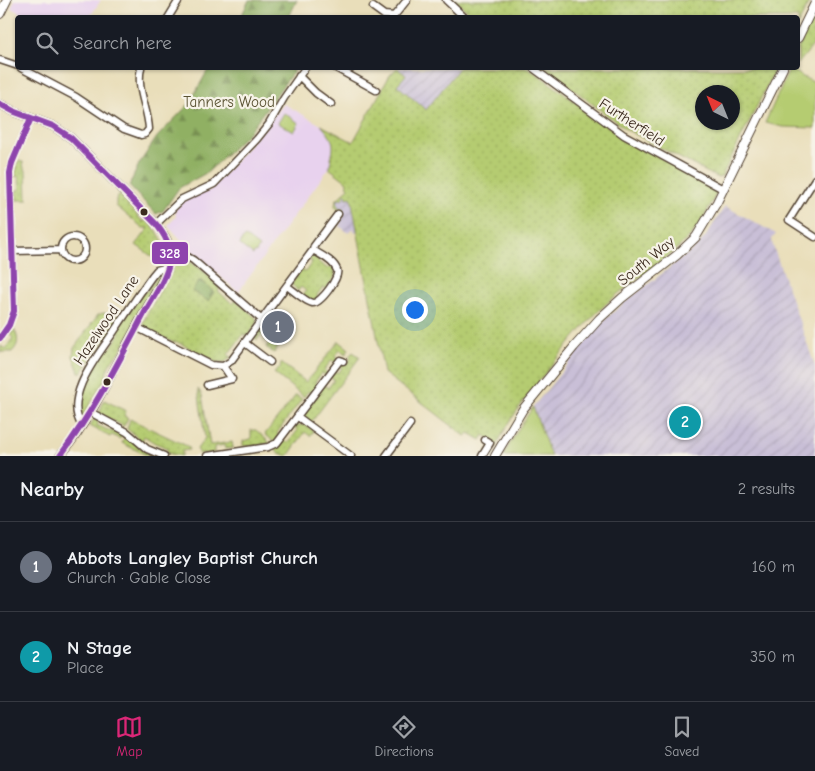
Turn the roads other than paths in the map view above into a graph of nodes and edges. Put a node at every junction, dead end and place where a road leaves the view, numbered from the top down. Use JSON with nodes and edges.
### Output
{"nodes":[{"id":1,"x":7,"y":0,"type":"edge"},
{"id":2,"x":179,"y":0,"type":"edge"},
{"id":3,"x":407,"y":0,"type":"edge"},
{"id":4,"x":446,"y":0,"type":"edge"},
{"id":5,"x":815,"y":3,"type":"edge"},
{"id":6,"x":372,"y":7,"type":"dead end"},
{"id":7,"x":0,"y":14,"type":"edge"},
{"id":8,"x":170,"y":15,"type":"edge"},
{"id":9,"x":384,"y":15,"type":"edge"},
{"id":10,"x":395,"y":15,"type":"edge"},
{"id":11,"x":462,"y":15,"type":"edge"},
{"id":12,"x":800,"y":34,"type":"edge"},
{"id":13,"x":0,"y":60,"type":"edge"},
{"id":14,"x":15,"y":66,"type":"edge"},
{"id":15,"x":25,"y":70,"type":"edge"},
{"id":16,"x":140,"y":70,"type":"edge"},
{"id":17,"x":304,"y":70,"type":"edge"},
{"id":18,"x":340,"y":70,"type":"edge"},
{"id":19,"x":536,"y":70,"type":"edge"},
{"id":20,"x":782,"y":70,"type":"edge"},
{"id":21,"x":299,"y":76,"type":"junction"},
{"id":22,"x":376,"y":90,"type":"dead end"},
{"id":23,"x":0,"y":104,"type":"edge"},
{"id":24,"x":331,"y":104,"type":"dead end"},
{"id":25,"x":31,"y":118,"type":"junction"},
{"id":26,"x":815,"y":179,"type":"edge"},
{"id":27,"x":724,"y":189,"type":"junction"},
{"id":28,"x":338,"y":214,"type":"dead end"},
{"id":29,"x":156,"y":224,"type":"junction"},
{"id":30,"x":815,"y":237,"type":"edge"},
{"id":31,"x":61,"y":250,"type":"dead end"},
{"id":32,"x":313,"y":250,"type":"junction"},
{"id":33,"x":13,"y":251,"type":"junction"},
{"id":34,"x":170,"y":256,"type":"junction"},
{"id":35,"x":168,"y":267,"type":"junction"},
{"id":36,"x":287,"y":286,"type":"junction"},
{"id":37,"x":262,"y":320,"type":"junction"},
{"id":38,"x":136,"y":327,"type":"junction"},
{"id":39,"x":0,"y":338,"type":"edge"},
{"id":40,"x":245,"y":343,"type":"junction"},
{"id":41,"x":341,"y":359,"type":"dead end"},
{"id":42,"x":270,"y":362,"type":"dead end"},
{"id":43,"x":223,"y":366,"type":"junction"},
{"id":44,"x":208,"y":385,"type":"dead end"},
{"id":45,"x":90,"y":412,"type":"junction"},
{"id":46,"x":298,"y":417,"type":"junction"},
{"id":47,"x":410,"y":424,"type":"dead end"},
{"id":48,"x":82,"y":426,"type":"junction"},
{"id":49,"x":485,"y":440,"type":"dead end"},
{"id":50,"x":231,"y":454,"type":"edge"},
{"id":51,"x":60,"y":456,"type":"edge"},
{"id":52,"x":164,"y":456,"type":"edge"},
{"id":53,"x":206,"y":456,"type":"edge"},
{"id":54,"x":351,"y":456,"type":"edge"},
{"id":55,"x":386,"y":456,"type":"edge"},
{"id":56,"x":482,"y":456,"type":"edge"},
{"id":57,"x":495,"y":456,"type":"edge"}],
"edges":[{"from":1,"to":7,"type":"street"},
{"from":2,"to":8,"type":"street"},
{"from":3,"to":10,"type":"street"},
{"from":4,"to":11,"type":"street"},
{"from":5,"to":12,"type":"street"},
{"from":6,"to":9,"type":"street"},
{"from":13,"to":14,"type":"street"},
{"from":15,"to":16,"type":"street"},
{"from":17,"to":21,"type":"street"},
{"from":18,"to":22,"type":"street"},
{"from":19,"to":27,"type":"street","name":"Furtherfield"},
{"from":20,"to":27,"type":"street","name":"South Way"},
{"from":21,"to":24,"type":"street"},
{"from":21,"to":29,"type":"street"},
{"from":23,"to":25,"type":"street","name":"Hazelwood Lane"},
{"from":25,"to":29,"type":"street","name":"Hazelwood Lane"},
{"from":25,"to":33,"type":"street"},
{"from":26,"to":30,"type":"street"},
{"from":27,"to":57,"type":"street","name":"South Way"},
{"from":28,"to":32,"type":"street"},
{"from":29,"to":34,"type":"street","name":"Hazelwood Lane"},
{"from":31,"to":33,"type":"street"},
{"from":32,"to":36,"type":"street"},
{"from":32,"to":36,"type":"street"},
{"from":33,"to":39,"type":"street"},
{"from":34,"to":35,"type":"street","name":"Hazelwood Lane"},
{"from":34,"to":37,"type":"street"},
{"from":35,"to":38,"type":"street","name":"Hazelwood Lane"},
{"from":35,"to":48,"type":"street","name":"Hazelwood Lane"},
{"from":36,"to":37,"type":"street"},
{"from":37,"to":40,"type":"street"},
{"from":38,"to":43,"type":"street"},
{"from":38,"to":45,"type":"street","name":"Hazelwood Lane"},
{"from":40,"to":42,"type":"street"},
{"from":40,"to":43,"type":"street"},
{"from":41,"to":46,"type":"street"},
{"from":43,"to":44,"type":"street"},
{"from":45,"to":48,"type":"street","name":"Hazelwood Lane"},
{"from":45,"to":52,"type":"street"},
{"from":46,"to":50,"type":"street"},
{"from":46,"to":54,"type":"street"},
{"from":47,"to":55,"type":"street"},
{"from":48,"to":51,"type":"street","name":"Hazelwood Lane"},
{"from":49,"to":56,"type":"street"},
{"from":50,"to":53,"type":"street"}]}
